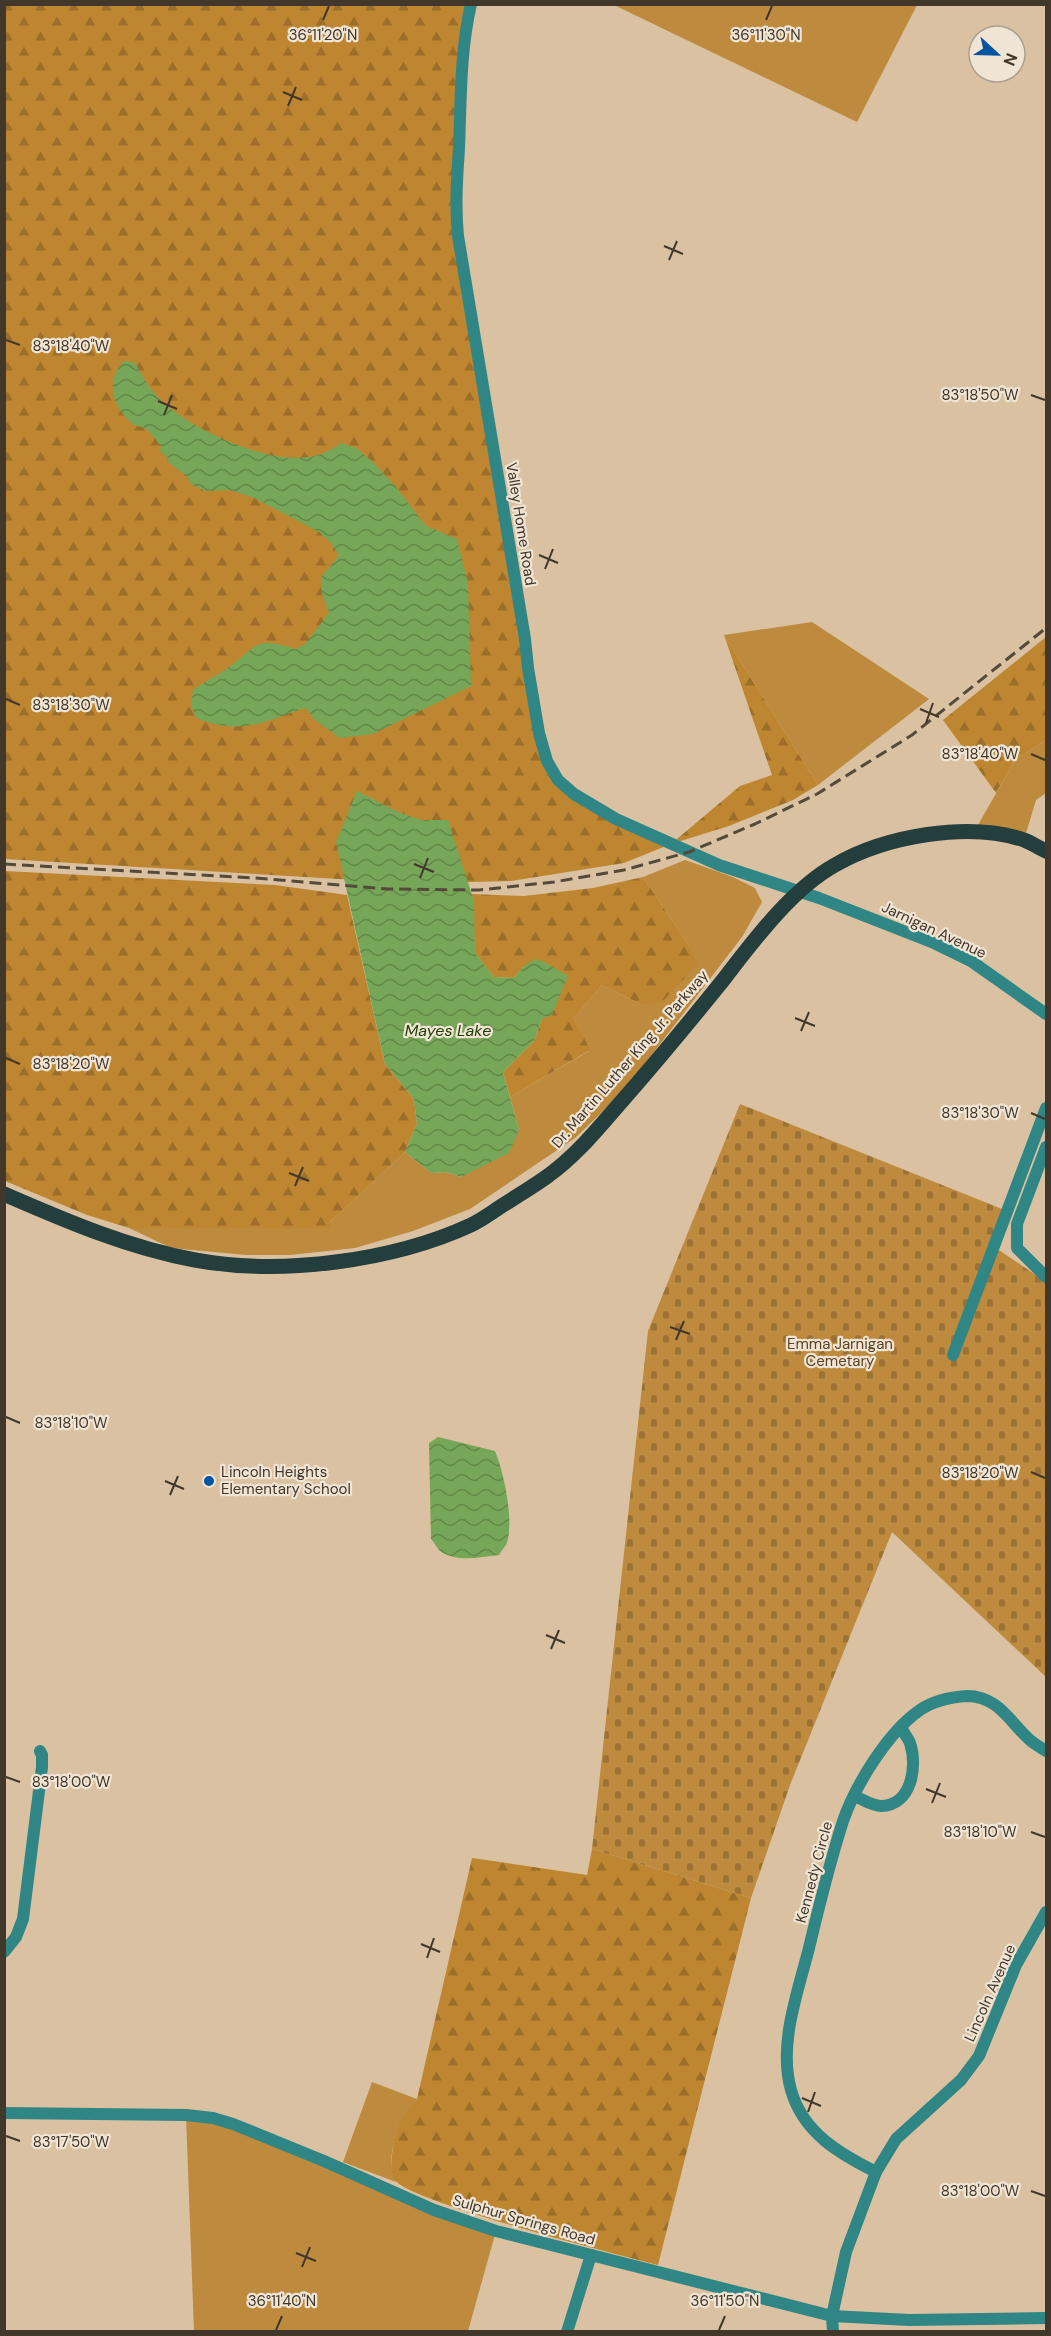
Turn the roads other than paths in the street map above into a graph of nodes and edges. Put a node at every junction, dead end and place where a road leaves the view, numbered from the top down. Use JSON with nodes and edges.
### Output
{"nodes":[{"id":1,"x":471,"y":4,"type":"edge"},
{"id":2,"x":1047,"y":851,"type":"edge"},
{"id":3,"x":798,"y":892,"type":"junction"},
{"id":4,"x":1047,"y":1014,"type":"edge"},
{"id":5,"x":1047,"y":1108,"type":"edge"},
{"id":6,"x":1047,"y":1147,"type":"edge"},
{"id":7,"x":1043,"y":1164,"type":"edge"},
{"id":8,"x":4,"y":1194,"type":"edge"},
{"id":9,"x":1047,"y":1276,"type":"edge"},
{"id":10,"x":953,"y":1355,"type":"dead end"},
{"id":11,"x":901,"y":1726,"type":"junction"},
{"id":12,"x":39,"y":1751,"type":"dead end"},
{"id":13,"x":1047,"y":1751,"type":"edge"},
{"id":14,"x":854,"y":1796,"type":"junction"},
{"id":15,"x":1047,"y":1912,"type":"edge"},
{"id":16,"x":4,"y":1952,"type":"edge"},
{"id":17,"x":4,"y":2113,"type":"edge"},
{"id":18,"x":876,"y":2172,"type":"junction"},
{"id":19,"x":591,"y":2255,"type":"junction"},
{"id":20,"x":832,"y":2316,"type":"junction"},
{"id":21,"x":1047,"y":2318,"type":"edge"},
{"id":22,"x":567,"y":2331,"type":"edge"},
{"id":23,"x":833,"y":2331,"type":"edge"}],
"edges":[{"from":1,"to":3,"type":"street","name":"Valley Home Road"},
{"from":2,"to":3,"type":"main road","name":"Dr. Martin Luther King Jr. Parkway"},
{"from":3,"to":4,"type":"street","name":"Jarnigan Avenue"},
{"from":3,"to":8,"type":"main road","name":"Dr. Martin Luther King Jr. Parkway"},
{"from":5,"to":10,"type":"street"},
{"from":6,"to":7,"type":"street"},
{"from":7,"to":9,"type":"street"},
{"from":11,"to":13,"type":"street","name":"Kennedy Circle"},
{"from":11,"to":14,"type":"street","name":"Kennedy Circle"},
{"from":11,"to":14,"type":"street"},
{"from":12,"to":16,"type":"street"},
{"from":14,"to":18,"type":"street","name":"Kennedy Circle"},
{"from":15,"to":18,"type":"street","name":"Lincoln Avenue"},
{"from":17,"to":19,"type":"street","name":"Sulphur Springs Road"},
{"from":18,"to":20,"type":"street","name":"Lincoln Avenue"},
{"from":19,"to":20,"type":"street","name":"Sulphur Springs Road"},
{"from":19,"to":22,"type":"street"},
{"from":20,"to":21,"type":"street","name":"Sulphur Springs Road"},
{"from":20,"to":23,"type":"street","name":"Lincoln Avenue"}]}
